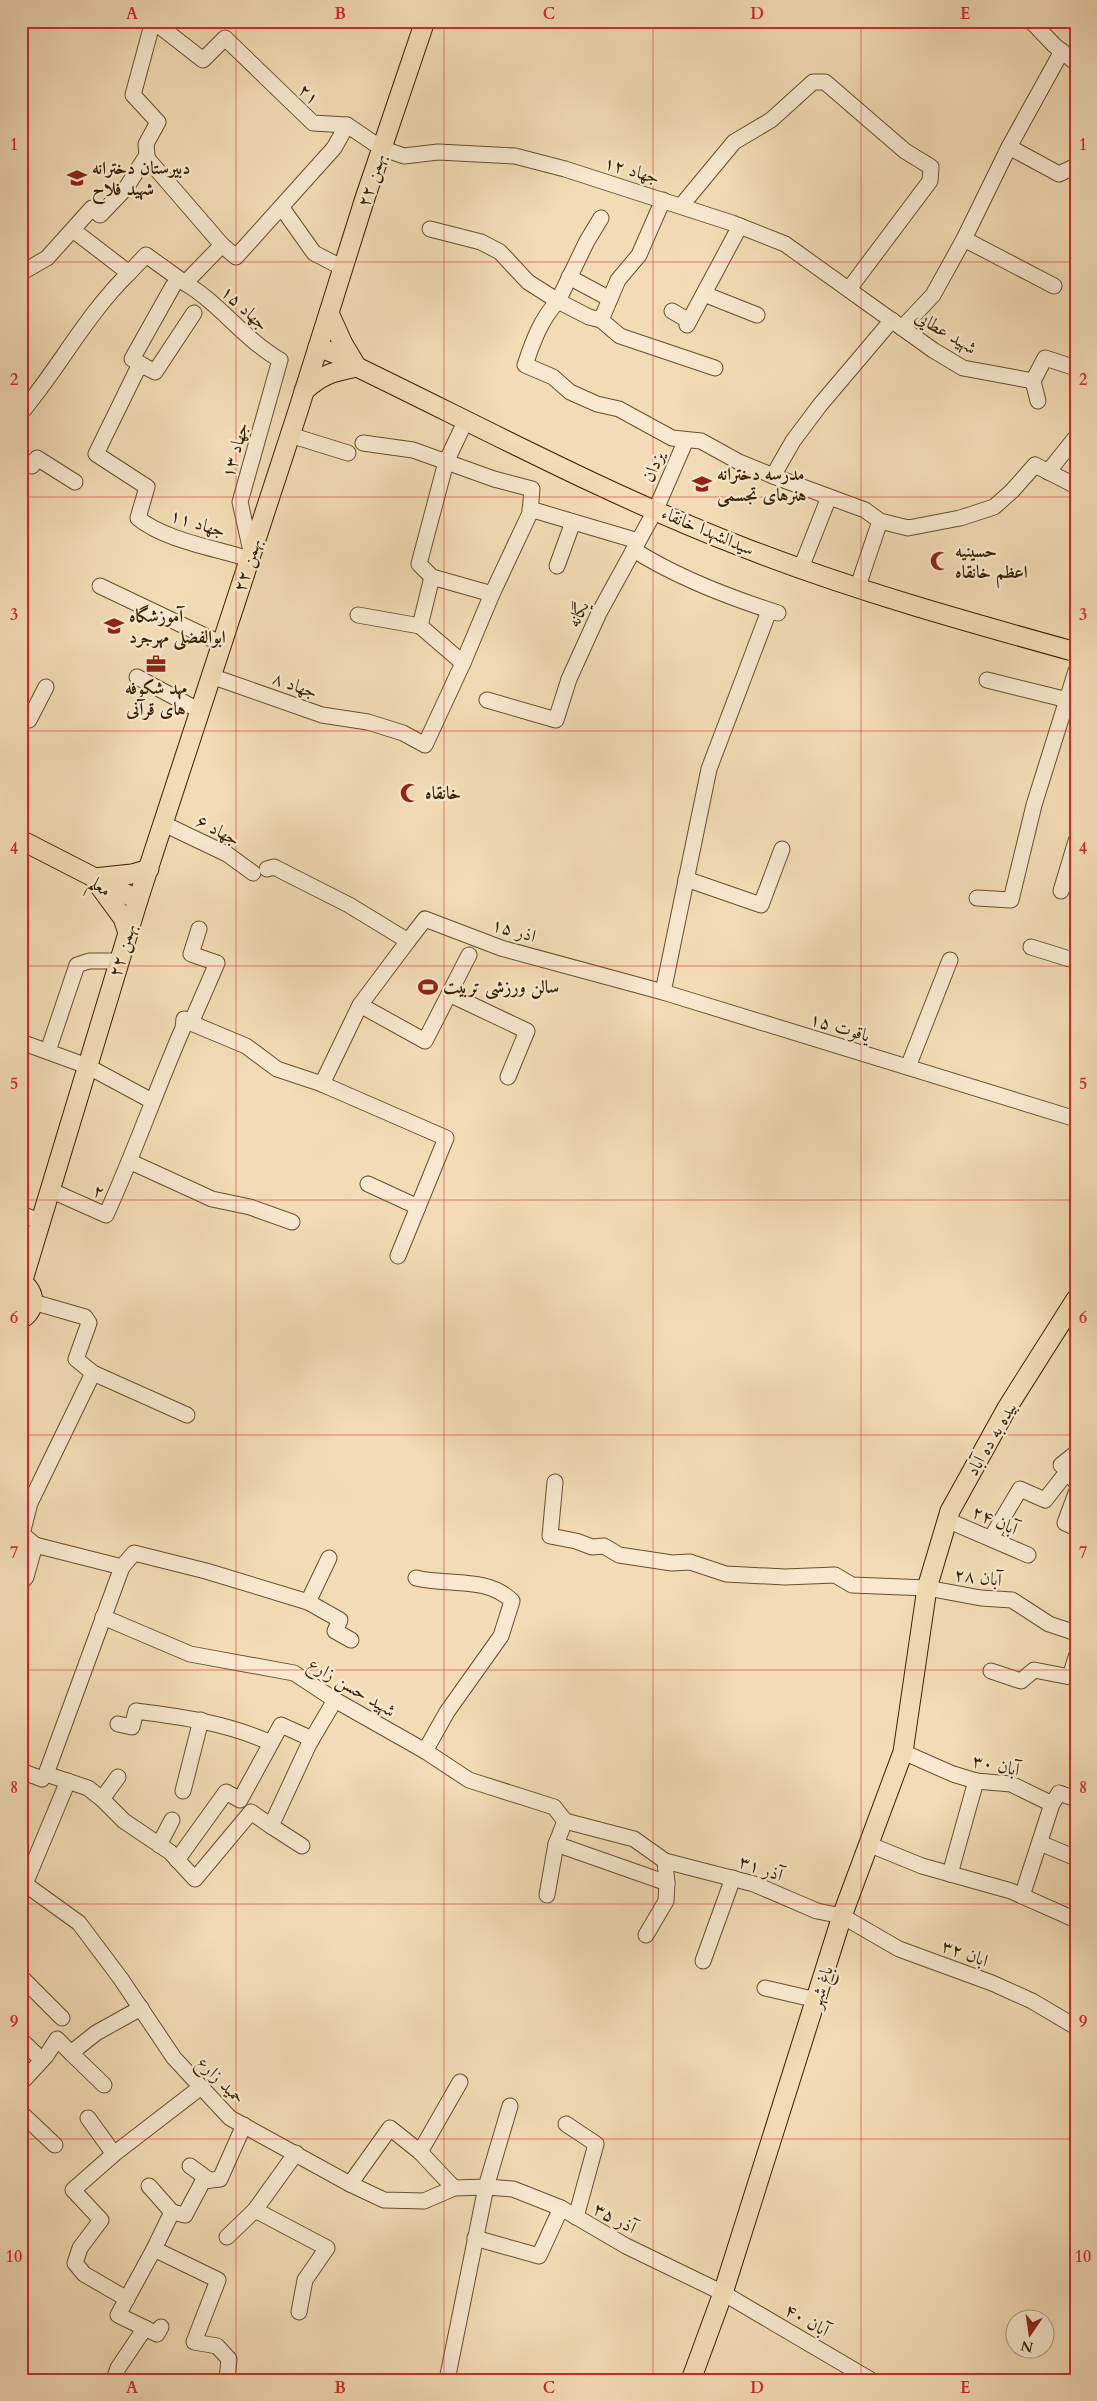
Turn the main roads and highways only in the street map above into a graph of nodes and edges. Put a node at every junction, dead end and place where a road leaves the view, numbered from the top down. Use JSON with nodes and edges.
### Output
{"nodes":[{"id":1,"x":425,"y":21,"type":"edge"},
{"id":2,"x":329,"y":313,"type":"junction"},
{"id":3,"x":316,"y":351,"type":"junction"},
{"id":4,"x":357,"y":367,"type":"junction"},
{"id":5,"x":304,"y":391,"type":"junction"},
{"id":6,"x":1076,"y":652,"type":"edge"},
{"id":7,"x":21,"y":840,"type":"edge"},
{"id":8,"x":148,"y":869,"type":"junction"},
{"id":9,"x":96,"y":881,"type":"junction"},
{"id":10,"x":136,"y":904,"type":"junction"},
{"id":11,"x":128,"y":933,"type":"junction"},
{"id":12,"x":22,"y":1282,"type":"edge"},
{"id":13,"x":1076,"y":1299,"type":"edge"},
{"id":14,"x":22,"y":1320,"type":"edge"},
{"id":15,"x":926,"y":1588,"type":"joint"},
{"id":16,"x":691,"y":2380,"type":"edge"}],
"edges":[{"from":1,"to":2,"type":"main road","name":"۲۲ بهمن"},
{"from":2,"to":3,"type":"main road","name":"۲۲ بهمن"},
{"from":2,"to":4,"type":"main road"},
{"from":3,"to":4,"type":"main road","name":"سیدالشهدا خانقاء"},
{"from":3,"to":5,"type":"main road","name":"۲۲ بهمن"},
{"from":4,"to":5,"type":"main road"},
{"from":4,"to":6,"type":"main road","name":"سیدالشهدا خانقاء"},
{"from":5,"to":8,"type":"main road","name":"۲۲ بهمن"},
{"from":7,"to":9,"type":"main road","name":"معلم"},
{"from":8,"to":9,"type":"main road"},
{"from":8,"to":10,"type":"main road","name":"۲۲ بهمن"},
{"from":9,"to":10,"type":"main road","name":"معلم"},
{"from":9,"to":11,"type":"main road"},
{"from":10,"to":11,"type":"main road","name":"۲۲ بهمن"},
{"from":11,"to":12,"type":"main road","name":"۲۲ بهمن"},
{"from":12,"to":14,"type":"main road"},
{"from":13,"to":15,"type":"main road","name":"بیده به ده آباد"},
{"from":15,"to":16,"type":"main road","name":"باغ شهر"}]}
